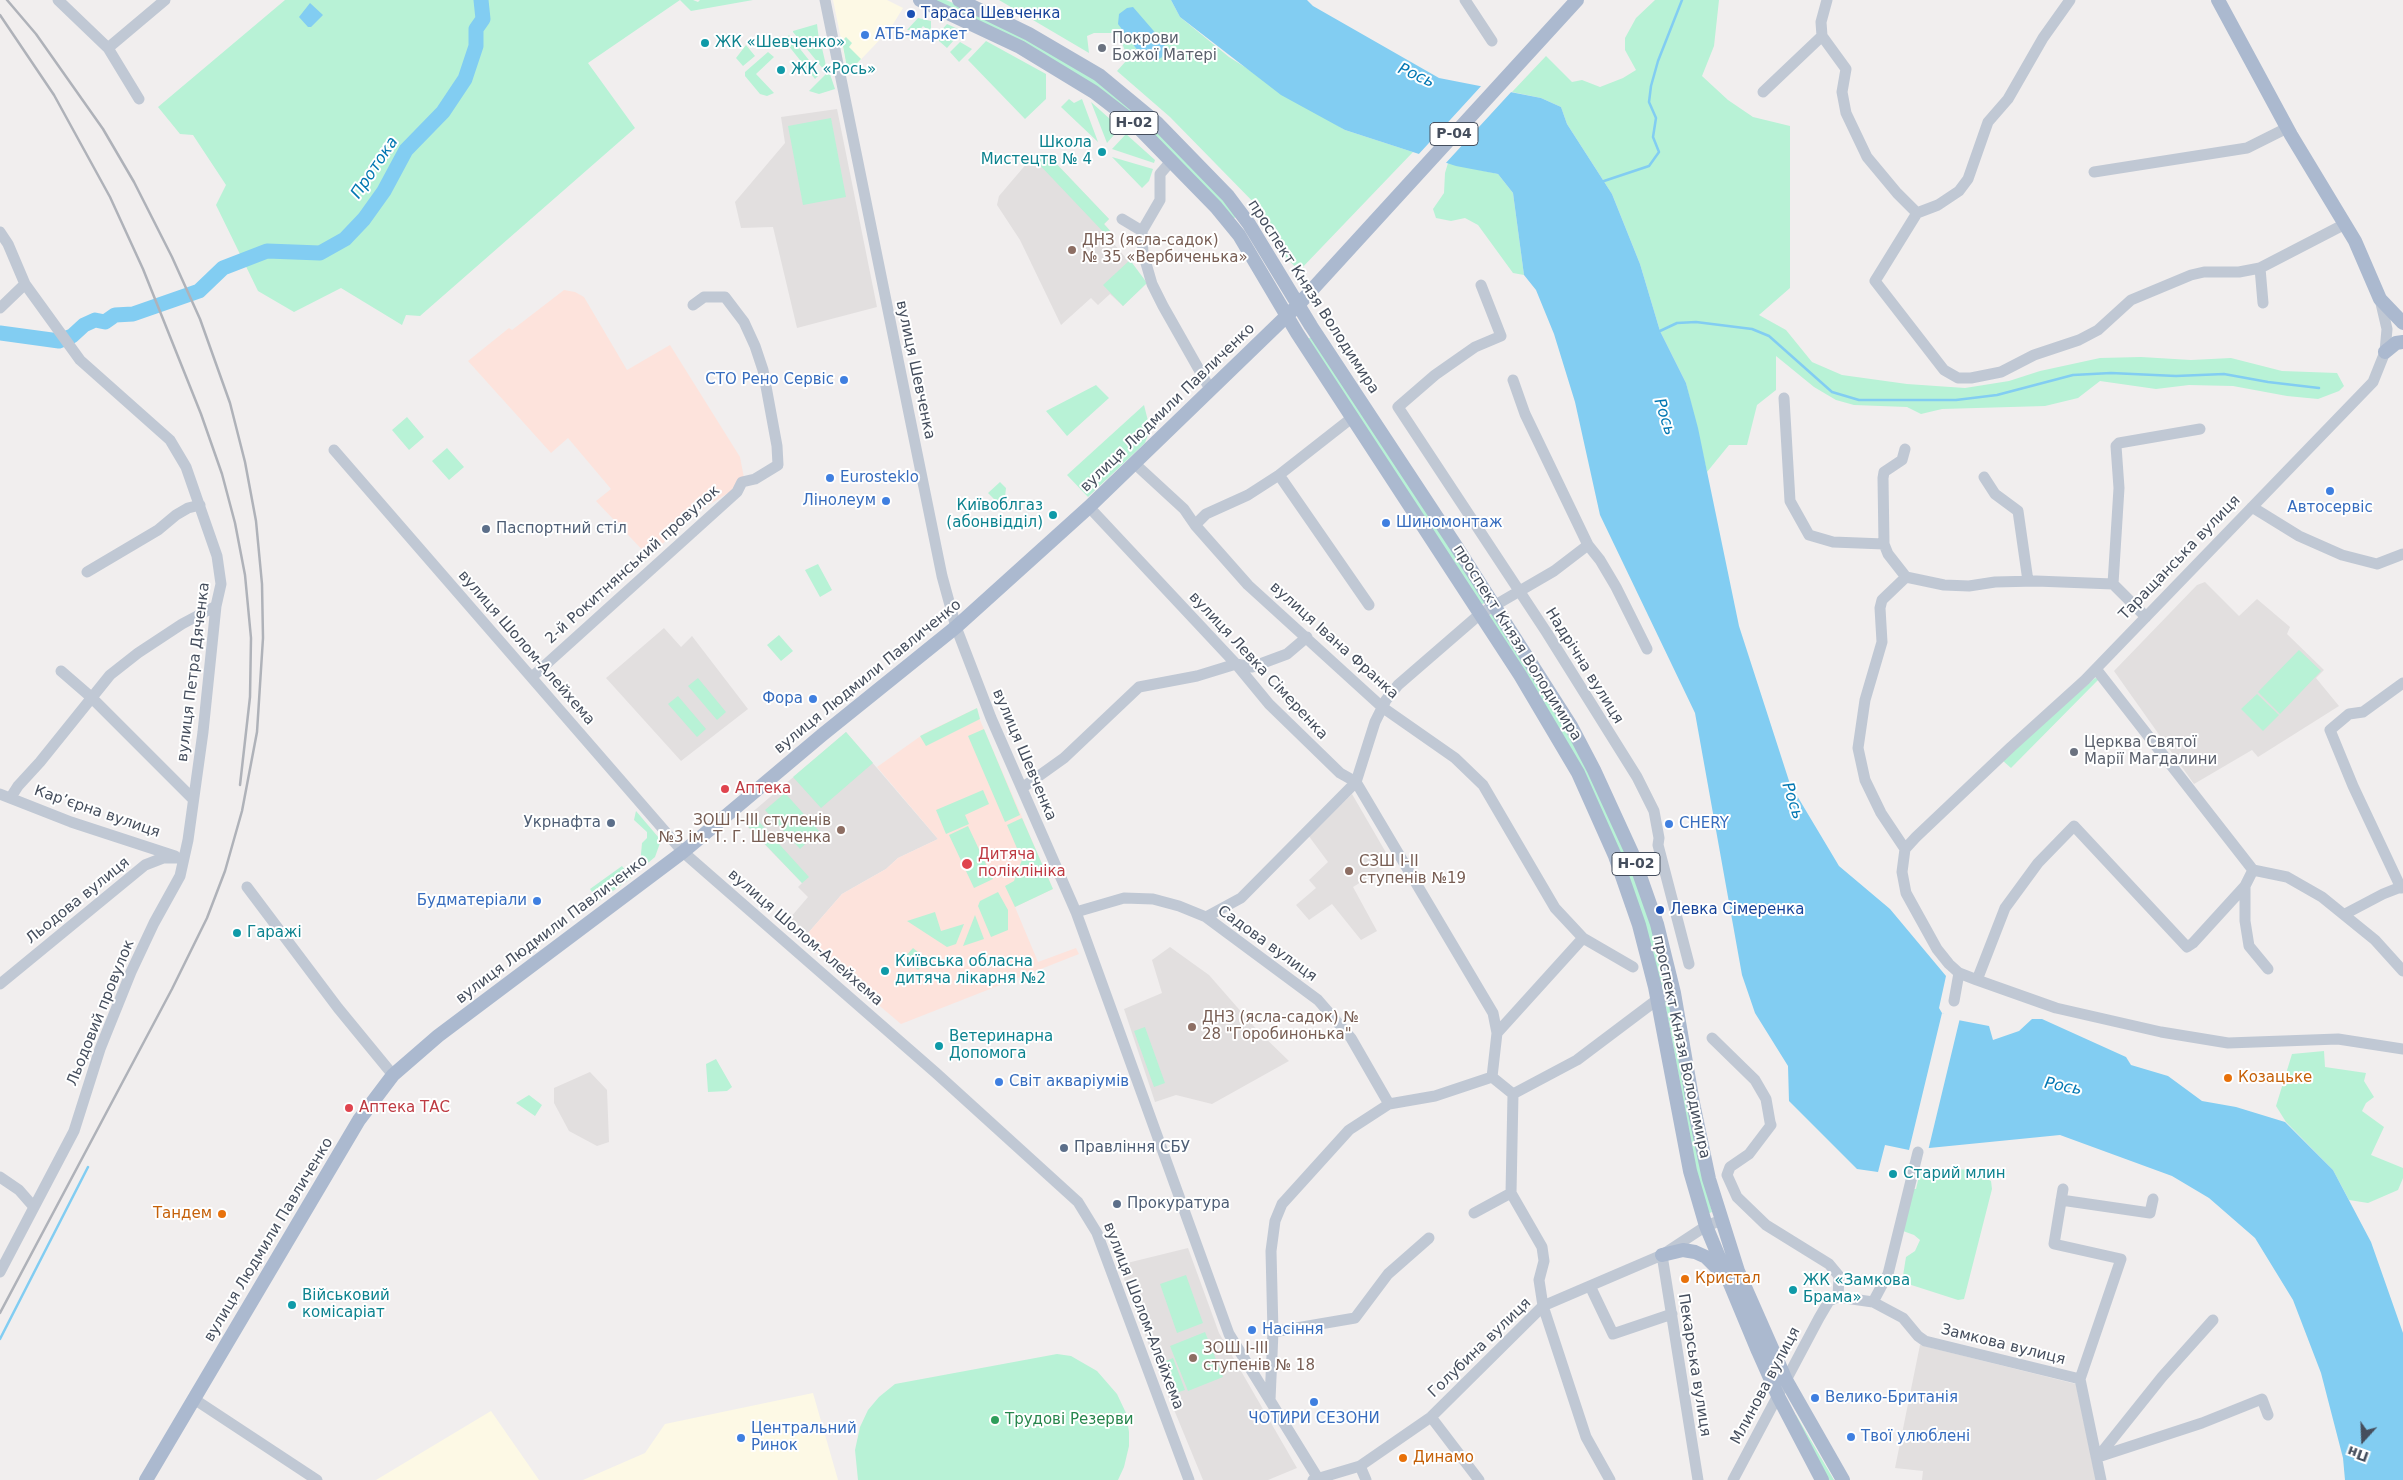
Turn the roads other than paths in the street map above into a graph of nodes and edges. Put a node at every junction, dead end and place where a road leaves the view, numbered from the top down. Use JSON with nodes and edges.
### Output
{"nodes":[{"id":1,"x":58,"y":0,"type":"edge"},
{"id":2,"x":165,"y":0,"type":"edge"},
{"id":3,"x":825,"y":0,"type":"edge"},
{"id":4,"x":920,"y":0,"type":"edge"},
{"id":5,"x":959,"y":0,"type":"edge"},
{"id":6,"x":1465,"y":0,"type":"edge"},
{"id":7,"x":1577,"y":0,"type":"edge"},
{"id":8,"x":1827,"y":0,"type":"edge"},
{"id":9,"x":2070,"y":0,"type":"edge"},
{"id":10,"x":2218,"y":0,"type":"edge"},
{"id":11,"x":1822,"y":36,"type":"junction"},
{"id":12,"x":1492,"y":41,"type":"dead end"},
{"id":13,"x":108,"y":48,"type":"junction"},
{"id":14,"x":1763,"y":92,"type":"dead end"},
{"id":15,"x":139,"y":99,"type":"dead end"},
{"id":16,"x":2287,"y":128,"type":"junction"},
{"id":17,"x":1172,"y":160,"type":"junction"},
{"id":18,"x":2094,"y":172,"type":"dead end"},
{"id":19,"x":1917,"y":213,"type":"junction"},
{"id":20,"x":1122,"y":219,"type":"dead end"},
{"id":21,"x":2345,"y":224,"type":"junction"},
{"id":22,"x":1142,"y":231,"type":"junction"},
{"id":23,"x":0,"y":232,"type":"edge"},
{"id":24,"x":2260,"y":268,"type":"junction"},
{"id":25,"x":25,"y":284,"type":"junction"},
{"id":26,"x":1481,"y":285,"type":"dead end"},
{"id":27,"x":2380,"y":300,"type":"junction"},
{"id":28,"x":2263,"y":303,"type":"dead end"},
{"id":29,"x":1298,"y":304,"type":"junction"},
{"id":30,"x":693,"y":305,"type":"dead end"},
{"id":31,"x":0,"y":308,"type":"edge"},
{"id":32,"x":1287,"y":315,"type":"junction"},
{"id":33,"x":2403,"y":323,"type":"edge"},
{"id":34,"x":2403,"y":342,"type":"edge"},
{"id":35,"x":2385,"y":352,"type":"junction"},
{"id":36,"x":1513,"y":380,"type":"dead end"},
{"id":37,"x":1210,"y":389,"type":"junction"},
{"id":38,"x":1784,"y":398,"type":"dead end"},
{"id":39,"x":1353,"y":417,"type":"junction"},
{"id":40,"x":2200,"y":429,"type":"dead end"},
{"id":41,"x":1905,"y":449,"type":"dead end"},
{"id":42,"x":334,"y":450,"type":"dead end"},
{"id":43,"x":1134,"y":463,"type":"junction"},
{"id":44,"x":1279,"y":475,"type":"junction"},
{"id":45,"x":1984,"y":477,"type":"dead end"},
{"id":46,"x":200,"y":505,"type":"junction"},
{"id":47,"x":1089,"y":507,"type":"junction"},
{"id":48,"x":2252,"y":507,"type":"junction"},
{"id":49,"x":1195,"y":524,"type":"junction"},
{"id":50,"x":1884,"y":544,"type":"junction"},
{"id":51,"x":1588,"y":545,"type":"junction"},
{"id":52,"x":2403,"y":554,"type":"edge"},
{"id":53,"x":87,"y":572,"type":"dead end"},
{"id":54,"x":1906,"y":577,"type":"junction"},
{"id":55,"x":2028,"y":581,"type":"junction"},
{"id":56,"x":2114,"y":584,"type":"junction"},
{"id":57,"x":1520,"y":592,"type":"junction"},
{"id":58,"x":1494,"y":605,"type":"junction"},
{"id":59,"x":216,"y":606,"type":"junction"},
{"id":60,"x":1368,"y":606,"type":"dead end"},
{"id":61,"x":1480,"y":614,"type":"junction"},
{"id":62,"x":2146,"y":617,"type":"junction"},
{"id":63,"x":956,"y":627,"type":"junction"},
{"id":64,"x":1306,"y":637,"type":"junction"},
{"id":65,"x":1647,"y":649,"type":"dead end"},
{"id":66,"x":1236,"y":664,"type":"junction"},
{"id":67,"x":2096,"y":669,"type":"junction"},
{"id":68,"x":61,"y":671,"type":"dead end"},
{"id":69,"x":532,"y":677,"type":"junction"},
{"id":70,"x":2403,"y":683,"type":"edge"},
{"id":71,"x":91,"y":697,"type":"junction"},
{"id":72,"x":1382,"y":707,"type":"junction"},
{"id":73,"x":1356,"y":782,"type":"junction"},
{"id":74,"x":1022,"y":788,"type":"junction"},
{"id":75,"x":5,"y":796,"type":"edge"},
{"id":76,"x":193,"y":799,"type":"junction"},
{"id":77,"x":671,"y":837,"type":"junction"},
{"id":78,"x":697,"y":840,"type":"junction"},
{"id":79,"x":1905,"y":849,"type":"junction"},
{"id":80,"x":683,"y":852,"type":"junction"},
{"id":81,"x":183,"y":858,"type":"junction"},
{"id":82,"x":670,"y":862,"type":"junction"},
{"id":83,"x":699,"y":864,"type":"junction"},
{"id":84,"x":2253,"y":870,"type":"junction"},
{"id":85,"x":2245,"y":886,"type":"junction"},
{"id":86,"x":247,"y":887,"type":"dead end"},
{"id":87,"x":2402,"y":887,"type":"edge"},
{"id":88,"x":1076,"y":912,"type":"junction"},
{"id":89,"x":2345,"y":914,"type":"junction"},
{"id":90,"x":1206,"y":917,"type":"junction"},
{"id":91,"x":1583,"y":938,"type":"junction"},
{"id":92,"x":1689,"y":964,"type":"dead end"},
{"id":93,"x":1633,"y":967,"type":"dead end"},
{"id":94,"x":2268,"y":969,"type":"dead end"},
{"id":95,"x":2403,"y":971,"type":"edge"},
{"id":96,"x":1959,"y":973,"type":"junction"},
{"id":97,"x":1977,"y":980,"type":"junction"},
{"id":98,"x":0,"y":984,"type":"edge"},
{"id":99,"x":1674,"y":992,"type":"junction"},
{"id":100,"x":1658,"y":999,"type":"junction"},
{"id":101,"x":1954,"y":1001,"type":"dead end"},
{"id":102,"x":1497,"y":1032,"type":"junction"},
{"id":103,"x":1712,"y":1038,"type":"dead end"},
{"id":104,"x":2403,"y":1049,"type":"edge"},
{"id":105,"x":393,"y":1075,"type":"junction"},
{"id":106,"x":1492,"y":1077,"type":"junction"},
{"id":107,"x":1513,"y":1094,"type":"junction"},
{"id":108,"x":1390,"y":1104,"type":"junction"},
{"id":109,"x":1918,"y":1152,"type":"dead end"},
{"id":110,"x":0,"y":1178,"type":"edge"},
{"id":111,"x":1511,"y":1192,"type":"junction"},
{"id":112,"x":2153,"y":1199,"type":"dead end"},
{"id":113,"x":33,"y":1206,"type":"junction"},
{"id":114,"x":1474,"y":1213,"type":"dead end"},
{"id":115,"x":1722,"y":1220,"type":"junction"},
{"id":116,"x":1706,"y":1226,"type":"junction"},
{"id":117,"x":1429,"y":1238,"type":"dead end"},
{"id":118,"x":1662,"y":1255,"type":"junction"},
{"id":119,"x":0,"y":1272,"type":"edge"},
{"id":120,"x":1726,"y":1278,"type":"junction"},
{"id":121,"x":1590,"y":1286,"type":"junction"},
{"id":122,"x":1838,"y":1297,"type":"junction"},
{"id":123,"x":1874,"y":1302,"type":"junction"},
{"id":124,"x":1543,"y":1306,"type":"junction"},
{"id":125,"x":1672,"y":1314,"type":"junction"},
{"id":126,"x":2213,"y":1320,"type":"dead end"},
{"id":127,"x":1273,"y":1332,"type":"junction"},
{"id":128,"x":2080,"y":1379,"type":"junction"},
{"id":129,"x":1786,"y":1380,"type":"junction"},
{"id":130,"x":1778,"y":1396,"type":"junction"},
{"id":131,"x":194,"y":1399,"type":"junction"},
{"id":132,"x":1270,"y":1400,"type":"junction"},
{"id":133,"x":2268,"y":1414,"type":"dead end"},
{"id":134,"x":1431,"y":1416,"type":"junction"},
{"id":135,"x":2098,"y":1457,"type":"junction"},
{"id":136,"x":1360,"y":1466,"type":"junction"},
{"id":137,"x":146,"y":1480,"type":"edge"},
{"id":138,"x":317,"y":1480,"type":"edge"},
{"id":139,"x":1189,"y":1480,"type":"edge"},
{"id":140,"x":1317,"y":1480,"type":"edge"},
{"id":141,"x":1366,"y":1480,"type":"edge"},
{"id":142,"x":1479,"y":1480,"type":"edge"},
{"id":143,"x":1610,"y":1480,"type":"edge"},
{"id":144,"x":1698,"y":1480,"type":"edge"},
{"id":145,"x":1733,"y":1480,"type":"edge"},
{"id":146,"x":1822,"y":1480,"type":"edge"},
{"id":147,"x":1843,"y":1480,"type":"edge"},
{"id":148,"x":2101,"y":1480,"type":"edge"}],
"edges":[{"from":1,"to":13,"type":"street"},
{"from":2,"to":13,"type":"street"},
{"from":3,"to":63,"type":"street","name":"вулиця Шевченка"},
{"from":4,"to":17,"type":"main road","name":"проспект Князя Володимира","number":"Н-02"},
{"from":5,"to":29,"type":"main road","name":"проспект Князя Володимира","number":"Н-02"},
{"from":6,"to":12,"type":"street"},
{"from":7,"to":29,"type":"main road","number":"Р-04"},
{"from":8,"to":11,"type":"street"},
{"from":9,"to":19,"type":"street"},
{"from":10,"to":16,"type":"main road","name":"Таращанська вулиця"},
{"from":11,"to":14,"type":"street"},
{"from":11,"to":19,"type":"street"},
{"from":13,"to":15,"type":"street"},
{"from":16,"to":18,"type":"street"},
{"from":16,"to":21,"type":"main road","name":"Таращанська вулиця"},
{"from":17,"to":22,"type":"street"},
{"from":17,"to":32,"type":"main road","name":"проспект Князя Володимира","number":"Н-02"},
{"from":19,"to":24,"type":"street"},
{"from":20,"to":22,"type":"street"},
{"from":21,"to":24,"type":"street"},
{"from":21,"to":27,"type":"main road","name":"Таращанська вулиця"},
{"from":22,"to":37,"type":"street"},
{"from":23,"to":25,"type":"street","name":"вулиця Петра Дяченка"},
{"from":24,"to":28,"type":"street"},
{"from":25,"to":31,"type":"street"},
{"from":25,"to":46,"type":"street","name":"вулиця Петра Дяченка"},
{"from":26,"to":57,"type":"street","name":"Надрічна вулиця"},
{"from":27,"to":33,"type":"main road"},
{"from":27,"to":35,"type":"street","name":"Таращанська вулиця"},
{"from":29,"to":32,"type":"main road","number":"Р-04"},
{"from":29,"to":58,"type":"main road","name":"проспект Князя Володимира","number":"Н-02"},
{"from":30,"to":69,"type":"street","name":"2-й Рокитнянський провулок"},
{"from":32,"to":37,"type":"main road","name":"вулиця Людмили Павличенко"},
{"from":32,"to":39,"type":"main road","name":"проспект Князя Володимира","number":"Н-02"},
{"from":34,"to":35,"type":"main road"},
{"from":35,"to":48,"type":"street","name":"Таращанська вулиця"},
{"from":36,"to":51,"type":"street"},
{"from":37,"to":43,"type":"main road","name":"вулиця Людмили Павличенко"},
{"from":38,"to":50,"type":"street"},
{"from":39,"to":44,"type":"street"},
{"from":39,"to":61,"type":"main road","name":"проспект Князя Володимира","number":"Н-02"},
{"from":40,"to":56,"type":"street"},
{"from":41,"to":50,"type":"street"},
{"from":42,"to":69,"type":"street","name":"вулиця Шолом-Алейхема"},
{"from":43,"to":47,"type":"main road","name":"вулиця Людмили Павличенко"},
{"from":43,"to":49,"type":"street","name":"вулиця Івана Франка"},
{"from":44,"to":49,"type":"street"},
{"from":44,"to":60,"type":"street"},
{"from":45,"to":55,"type":"street"},
{"from":46,"to":53,"type":"street"},
{"from":46,"to":59,"type":"street","name":"вулиця Петра Дяченка"},
{"from":47,"to":63,"type":"main road","name":"вулиця Людмили Павличенко"},
{"from":47,"to":66,"type":"street","name":"вулиця Левка Сімеренка"},
{"from":48,"to":52,"type":"street"},
{"from":48,"to":62,"type":"street","name":"Таращанська вулиця"},
{"from":49,"to":64,"type":"street","name":"вулиця Івана Франка"},
{"from":50,"to":54,"type":"street"},
{"from":51,"to":57,"type":"street"},
{"from":51,"to":65,"type":"street"},
{"from":54,"to":55,"type":"street"},
{"from":54,"to":79,"type":"street"},
{"from":55,"to":56,"type":"street"},
{"from":56,"to":62,"type":"street"},
{"from":57,"to":58,"type":"street"},
{"from":57,"to":92,"type":"street","name":"Надрічна вулиця"},
{"from":58,"to":61,"type":"street"},
{"from":58,"to":99,"type":"main road","name":"проспект Князя Володимира","number":"Н-02"},
{"from":59,"to":71,"type":"street"},
{"from":59,"to":76,"type":"street","name":"вулиця Петра Дяченка"},
{"from":61,"to":72,"type":"street"},
{"from":61,"to":100,"type":"main road","name":"проспект Князя Володимира","number":"Н-02"},
{"from":62,"to":67,"type":"street","name":"Таращанська вулиця"},
{"from":63,"to":74,"type":"street","name":"вулиця Шевченка"},
{"from":63,"to":78,"type":"main road","name":"вулиця Людмили Павличенко"},
{"from":64,"to":66,"type":"street"},
{"from":64,"to":72,"type":"street","name":"вулиця Івана Франка"},
{"from":66,"to":73,"type":"street","name":"вулиця Левка Сімеренка"},
{"from":66,"to":74,"type":"street"},
{"from":67,"to":79,"type":"street","name":"Таращанська вулиця"},
{"from":67,"to":84,"type":"street"},
{"from":68,"to":71,"type":"street"},
{"from":69,"to":77,"type":"street","name":"вулиця Шолом-Алейхема"},
{"from":70,"to":87,"type":"street"},
{"from":71,"to":75,"type":"street"},
{"from":71,"to":76,"type":"street"},
{"from":72,"to":73,"type":"street"},
{"from":72,"to":91,"type":"street","name":"вулиця Івана Франка"},
{"from":73,"to":90,"type":"street"},
{"from":73,"to":102,"type":"street","name":"вулиця Левка Сімеренка"},
{"from":74,"to":88,"type":"street","name":"вулиця Шевченка"},
{"from":75,"to":81,"type":"street","name":"Карʼєрна вулиця"},
{"from":76,"to":81,"type":"street","name":"вулиця Петра Дяченка"},
{"from":77,"to":78,"type":"street"},
{"from":77,"to":80,"type":"street","name":"вулиця Шолом-Алейхема"},
{"from":77,"to":82,"type":"street"},
{"from":78,"to":80,"type":"main road","name":"вулиця Людмили Павличенко"},
{"from":78,"to":83,"type":"street"},
{"from":79,"to":96,"type":"street"},
{"from":80,"to":82,"type":"main road","name":"вулиця Людмили Павличенко"},
{"from":80,"to":83,"type":"street","name":"вулиця Шолом-Алейхема"},
{"from":81,"to":98,"type":"street","name":"Льодова вулиця"},
{"from":81,"to":113,"type":"street","name":"Льодовий провулок"},
{"from":82,"to":83,"type":"street"},
{"from":82,"to":105,"type":"main road","name":"вулиця Людмили Павличенко"},
{"from":83,"to":139,"type":"street","name":"вулиця Шолом-Алейхема"},
{"from":84,"to":85,"type":"street"},
{"from":84,"to":89,"type":"street"},
{"from":85,"to":94,"type":"street"},
{"from":85,"to":97,"type":"street"},
{"from":86,"to":105,"type":"street"},
{"from":87,"to":89,"type":"street"},
{"from":88,"to":90,"type":"street","name":"Садова вулиця"},
{"from":88,"to":132,"type":"street","name":"вулиця Шевченка"},
{"from":89,"to":95,"type":"street"},
{"from":90,"to":108,"type":"street","name":"Садова вулиця"},
{"from":91,"to":93,"type":"street","name":"вулиця Івана Франка"},
{"from":91,"to":102,"type":"street"},
{"from":96,"to":97,"type":"street"},
{"from":96,"to":101,"type":"street"},
{"from":97,"to":104,"type":"street"},
{"from":99,"to":100,"type":"street"},
{"from":99,"to":115,"type":"main road","name":"проспект Князя Володимира","number":"Н-02"},
{"from":100,"to":107,"type":"street"},
{"from":100,"to":116,"type":"main road","name":"проспект Князя Володимира","number":"Н-02"},
{"from":102,"to":106,"type":"street","name":"вулиця Левка Сімеренка"},
{"from":103,"to":122,"type":"street"},
{"from":105,"to":131,"type":"main road","name":"вулиця Людмили Павличенко"},
{"from":106,"to":107,"type":"street"},
{"from":106,"to":108,"type":"street"},
{"from":107,"to":111,"type":"street"},
{"from":108,"to":127,"type":"street"},
{"from":109,"to":123,"type":"street"},
{"from":110,"to":113,"type":"street"},
{"from":111,"to":114,"type":"street"},
{"from":111,"to":124,"type":"street"},
{"from":112,"to":128,"type":"street","name":"Замкова вулиця"},
{"from":113,"to":119,"type":"street","name":"Льодовий провулок"},
{"from":115,"to":116,"type":"street","name":"Голубина вулиця"},
{"from":115,"to":129,"type":"main road","name":"проспект Князя Володимира","number":"Н-02"},
{"from":116,"to":118,"type":"street","name":"Голубина вулиця"},
{"from":116,"to":120,"type":"main road","name":"проспект Князя Володимира","number":"Н-02"},
{"from":117,"to":127,"type":"street"},
{"from":118,"to":120,"type":"main road"},
{"from":118,"to":121,"type":"street","name":"Голубина вулиця"},
{"from":118,"to":125,"type":"street","name":"Пекарська вулиця"},
{"from":120,"to":130,"type":"main road","name":"проспект Князя Володимира","number":"Н-02"},
{"from":121,"to":124,"type":"street","name":"Голубина вулиця"},
{"from":121,"to":125,"type":"street"},
{"from":122,"to":123,"type":"street"},
{"from":122,"to":129,"type":"street","name":"Млинова вулиця"},
{"from":123,"to":128,"type":"street","name":"Замкова вулиця"},
{"from":124,"to":134,"type":"street","name":"Голубина вулиця"},
{"from":124,"to":143,"type":"street"},
{"from":125,"to":144,"type":"street","name":"Пекарська вулиця"},
{"from":126,"to":135,"type":"street"},
{"from":127,"to":132,"type":"street"},
{"from":128,"to":135,"type":"street","name":"Замкова вулиця"},
{"from":129,"to":130,"type":"street","name":"Млинова вулиця"},
{"from":129,"to":147,"type":"main road","name":"проспект Князя Володимира","number":"Н-02"},
{"from":130,"to":145,"type":"street","name":"Млинова вулиця"},
{"from":130,"to":146,"type":"main road","name":"проспект Князя Володимира","number":"Н-02"},
{"from":131,"to":137,"type":"main road","name":"вулиця Людмили Павличенко"},
{"from":131,"to":138,"type":"street"},
{"from":132,"to":140,"type":"street","name":"вулиця Шевченка"},
{"from":133,"to":135,"type":"street"},
{"from":134,"to":136,"type":"street","name":"Голубина вулиця"},
{"from":134,"to":142,"type":"street"},
{"from":135,"to":148,"type":"street","name":"Замкова вулиця"},
{"from":136,"to":140,"type":"street","name":"Голубина вулиця"},
{"from":136,"to":141,"type":"street"}]}
